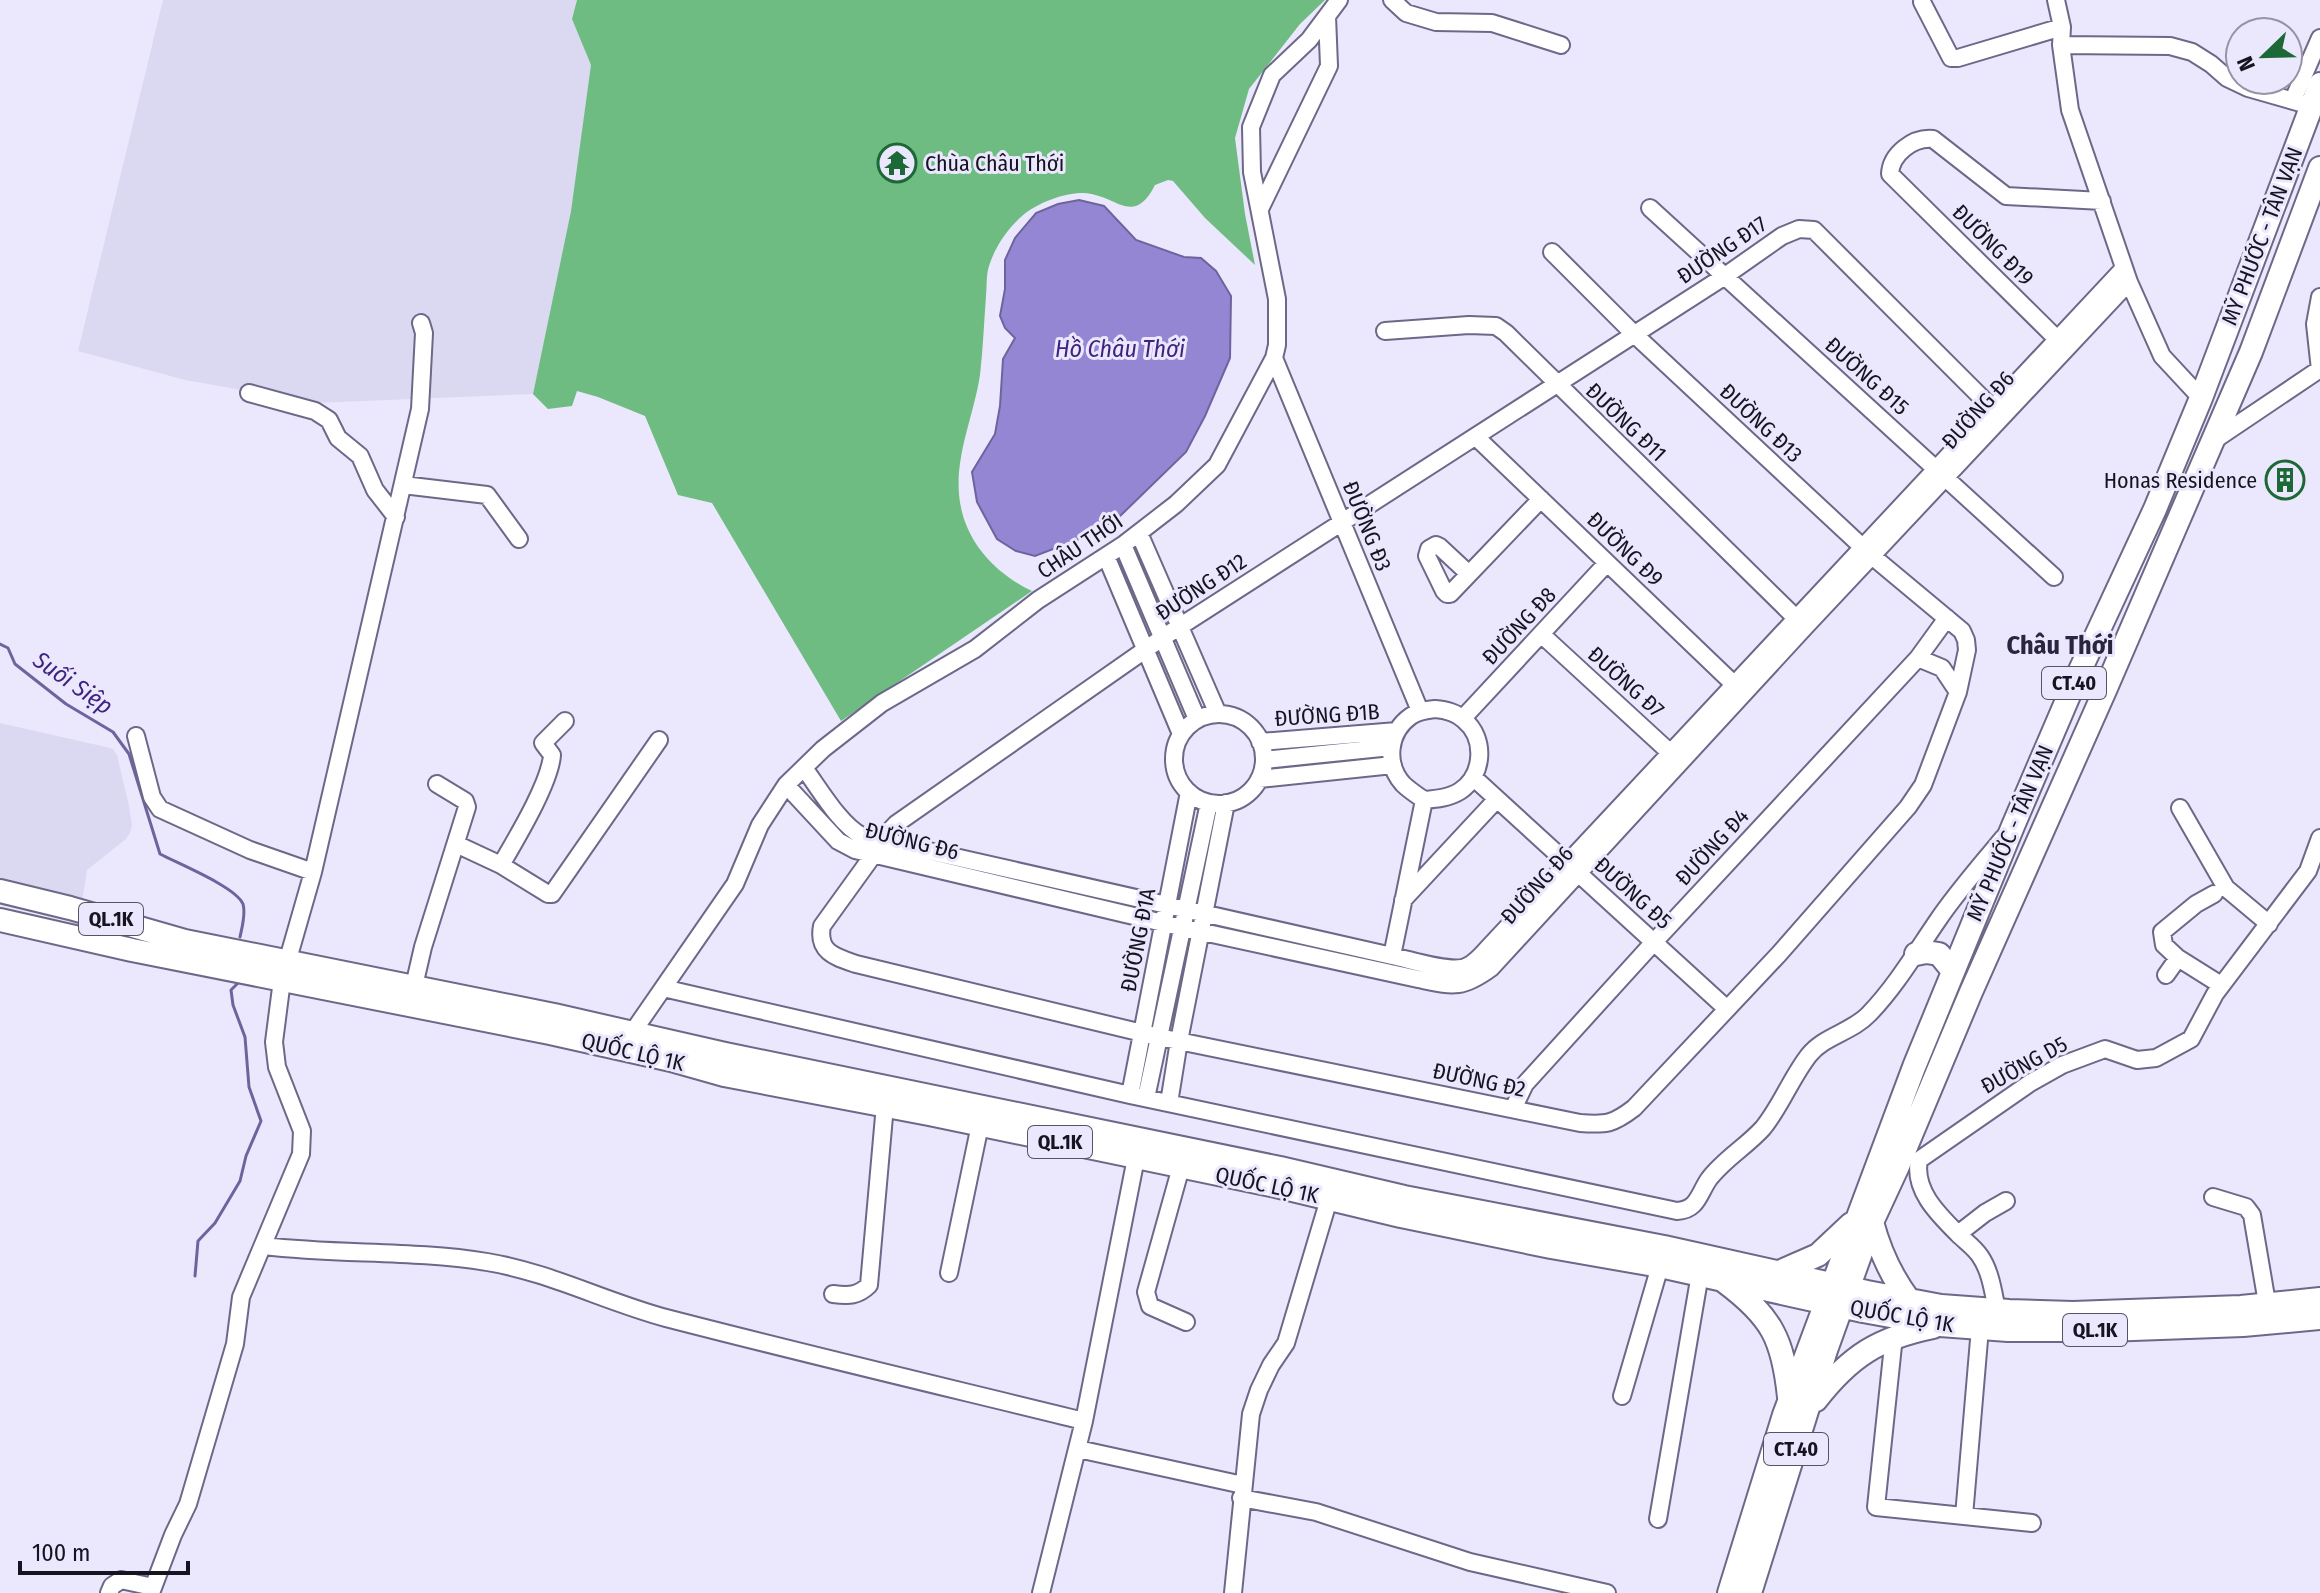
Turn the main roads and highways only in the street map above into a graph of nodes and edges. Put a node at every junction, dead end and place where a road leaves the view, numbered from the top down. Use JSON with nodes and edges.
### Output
{"nodes":[{"id":1,"x":2320,"y":84,"type":"edge"},
{"id":2,"x":2320,"y":168,"type":"edge"},
{"id":3,"x":2201,"y":398,"type":"junction"},
{"id":4,"x":2224,"y":414,"type":"junction"},
{"id":5,"x":0,"y":891,"type":"edge"},
{"id":6,"x":0,"y":920,"type":"edge"},
{"id":7,"x":1916,"y":954,"type":"road end"},
{"id":8,"x":222,"y":957,"type":"junction"},
{"id":9,"x":284,"y":970,"type":"junction"},
{"id":10,"x":1953,"y":971,"type":"junction"},
{"id":11,"x":630,"y":1041,"type":"junction"},
{"id":12,"x":1865,"y":1220,"type":"junction"},
{"id":13,"x":1777,"y":1273,"type":"junction"},
{"id":14,"x":1710,"y":1277,"type":"junction"},
{"id":15,"x":1837,"y":1295,"type":"junction"},
{"id":16,"x":2320,"y":1299,"type":"edge"},
{"id":17,"x":1909,"y":1300,"type":"junction"},
{"id":18,"x":2320,"y":1318,"type":"edge"},
{"id":19,"x":1940,"y":1325,"type":"junction"},
{"id":20,"x":1799,"y":1406,"type":"junction"},
{"id":21,"x":1729,"y":1593,"type":"edge"},
{"id":22,"x":1750,"y":1593,"type":"edge"}],
"edges":[{"from":1,"to":3,"type":"main road","name":"MỸ PHƯỚC - TÂN VẠN","number":"CT.40"},
{"from":2,"to":4,"type":"main road","name":"MỸ PHƯỚC - TÂN VẠN","number":"CT.40"},
{"from":3,"to":4,"type":"main road"},
{"from":3,"to":10,"type":"main road","name":"MỸ PHƯỚC - TÂN VẠN","number":"CT.40"},
{"from":4,"to":12,"type":"main road","name":"MỸ PHƯỚC - TÂN VẠN","number":"CT.40"},
{"from":5,"to":8,"type":"main road","number":"QL.1K"},
{"from":6,"to":8,"type":"main road","number":"QL.1K"},
{"from":7,"to":10,"type":"main road"},
{"from":8,"to":9,"type":"main road","name":"QUỐC LỘ 1K","number":"QL.1K"},
{"from":9,"to":11,"type":"main road","name":"QUỐC LỘ 1K","number":"QL.1K"},
{"from":9,"to":11,"type":"main road","name":"QUỐC LỘ 1K","number":"QL.1K"},
{"from":10,"to":12,"type":"main road","name":"MỸ PHƯỚC - TÂN VẠN","number":"CT.40"},
{"from":11,"to":13,"type":"main road","name":"QUỐC LỘ 1K","number":"QL.1K"},
{"from":11,"to":14,"type":"main road","name":"QUỐC LỘ 1K","number":"QL.1K"},
{"from":12,"to":13,"type":"main road"},
{"from":12,"to":15,"type":"main road","name":"MỸ PHƯỚC - TÂN VẠN","number":"CT.40"},
{"from":12,"to":17,"type":"main road"},
{"from":13,"to":15,"type":"main road","name":"QUỐC LỘ 1K","number":"QL.1K"},
{"from":14,"to":15,"type":"main road","name":"QUỐC LỘ 1K","number":"QL.1K"},
{"from":14,"to":20,"type":"main road"},
{"from":15,"to":17,"type":"main road","name":"QUỐC LỘ 1K","number":"QL.1K"},
{"from":15,"to":19,"type":"main road","name":"QUỐC LỘ 1K","number":"QL.1K"},
{"from":15,"to":20,"type":"main road","name":"MỸ PHƯỚC - TÂN VẠN","number":"CT.40"},
{"from":16,"to":17,"type":"main road","name":"QUỐC LỘ 1K","number":"QL.1K"},
{"from":18,"to":19,"type":"main road","name":"QUỐC LỘ 1K","number":"QL.1K"},
{"from":19,"to":20,"type":"main road"},
{"from":20,"to":21,"type":"main road","name":"MỸ PHƯỚC - TÂN VẠN","number":"CT.40"},
{"from":20,"to":22,"type":"main road","name":"MỸ PHƯỚC - TÂN VẠN","number":"CT.40"}]}
